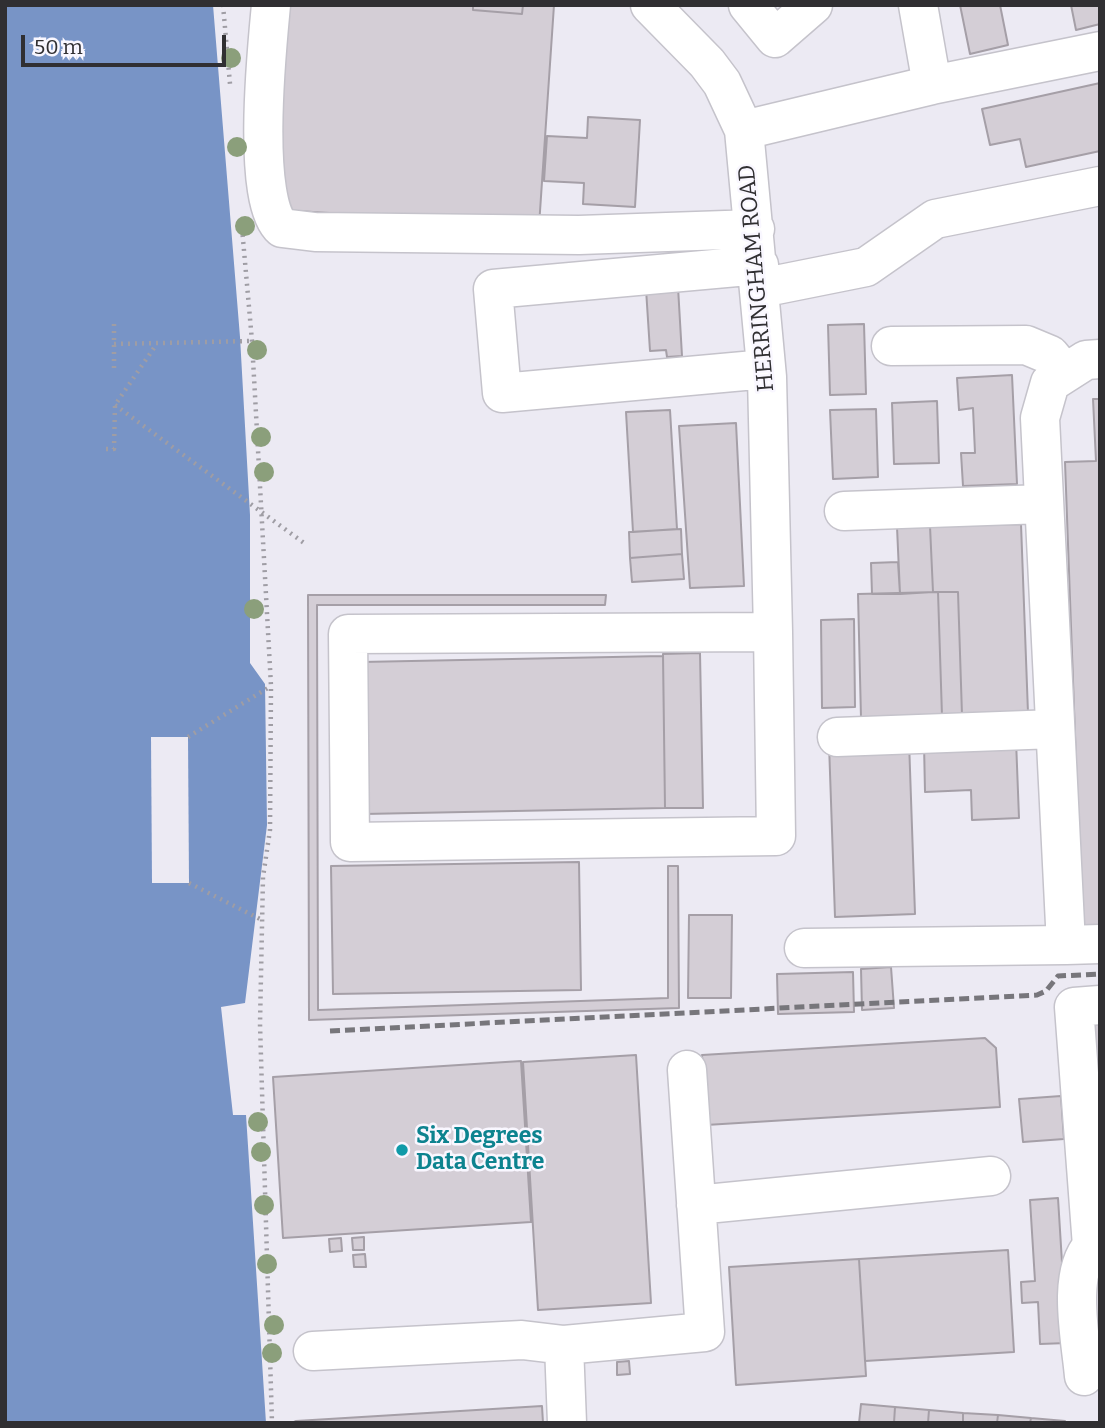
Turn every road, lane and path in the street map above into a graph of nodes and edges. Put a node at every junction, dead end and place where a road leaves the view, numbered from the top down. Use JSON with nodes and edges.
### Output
{"nodes":[{"id":1,"x":223,"y":5,"type":"edge"},
{"id":2,"x":271,"y":5,"type":"edge"},
{"id":3,"x":650,"y":5,"type":"edge"},
{"id":4,"x":748,"y":5,"type":"edge"},
{"id":5,"x":813,"y":5,"type":"edge"},
{"id":6,"x":918,"y":5,"type":"edge"},
{"id":7,"x":1100,"y":51,"type":"edge"},
{"id":8,"x":932,"y":85,"type":"junction"},
{"id":9,"x":230,"y":86,"type":"dead end"},
{"id":10,"x":744,"y":130,"type":"junction"},
{"id":11,"x":1100,"y":186,"type":"edge"},
{"id":12,"x":550,"y":212,"type":"dead end"},
{"id":13,"x":242,"y":220,"type":"dead end"},
{"id":14,"x":665,"y":233,"type":"junction"},
{"id":15,"x":758,"y":261,"type":"junction"},
{"id":16,"x":114,"y":323,"type":"dead end"},
{"id":17,"x":252,"y":341,"type":"junction"},
{"id":18,"x":114,"y":344,"type":"junction"},
{"id":19,"x":156,"y":344,"type":"junction"},
{"id":20,"x":891,"y":346,"type":"dead end"},
{"id":21,"x":1100,"y":359,"type":"edge"},
{"id":22,"x":114,"y":368,"type":"dead end"},
{"id":23,"x":766,"y":369,"type":"junction"},
{"id":24,"x":1064,"y":372,"type":"junction"},
{"id":25,"x":115,"y":405,"type":"junction"},
{"id":26,"x":106,"y":449,"type":"dead end"},
{"id":27,"x":1044,"y":504,"type":"junction"},
{"id":28,"x":844,"y":511,"type":"dead end"},
{"id":29,"x":304,"y":543,"type":"dead end"},
{"id":30,"x":774,"y":632,"type":"junction"},
{"id":31,"x":271,"y":685,"type":"junction"},
{"id":32,"x":1055,"y":729,"type":"junction"},
{"id":33,"x":188,"y":737,"type":"dead end"},
{"id":34,"x":837,"y":737,"type":"dead end"},
{"id":35,"x":189,"y":883,"type":"dead end"},
{"id":36,"x":262,"y":920,"type":"junction"},
{"id":37,"x":1083,"y":945,"type":"edge"},
{"id":38,"x":804,"y":948,"type":"dead end"},
{"id":39,"x":1100,"y":1005,"type":"edge"},
{"id":40,"x":687,"y":1070,"type":"dead end"},
{"id":41,"x":991,"y":1176,"type":"dead end"},
{"id":42,"x":696,"y":1205,"type":"junction"},
{"id":43,"x":1096,"y":1246,"type":"edge"},
{"id":44,"x":564,"y":1345,"type":"junction"},
{"id":45,"x":313,"y":1351,"type":"dead end"},
{"id":46,"x":1083,"y":1376,"type":"dead end"},
{"id":47,"x":272,"y":1423,"type":"edge"},
{"id":48,"x":567,"y":1423,"type":"edge"}],
"edges":[{"from":1,"to":9,"type":"path"},
{"from":2,"to":14,"type":"street"},
{"from":3,"to":10,"type":"street","name":"HERRINGHAM ROAD"},
{"from":4,"to":5,"type":"street"},
{"from":6,"to":8,"type":"street"},
{"from":7,"to":8,"type":"street"},
{"from":8,"to":10,"type":"street"},
{"from":10,"to":15,"type":"street","name":"HERRINGHAM ROAD"},
{"from":11,"to":15,"type":"street"},
{"from":12,"to":14,"type":"street"},
{"from":13,"to":17,"type":"path"},
{"from":14,"to":15,"type":"street"},
{"from":15,"to":23,"type":"street","name":"HERRINGHAM ROAD"},
{"from":15,"to":23,"type":"street"},
{"from":16,"to":18,"type":"path"},
{"from":17,"to":19,"type":"path"},
{"from":17,"to":31,"type":"path"},
{"from":18,"to":19,"type":"path"},
{"from":18,"to":22,"type":"path"},
{"from":19,"to":25,"type":"path"},
{"from":20,"to":24,"type":"street"},
{"from":21,"to":24,"type":"street"},
{"from":23,"to":30,"type":"street","name":"HERRINGHAM ROAD"},
{"from":24,"to":27,"type":"street"},
{"from":25,"to":26,"type":"path"},
{"from":25,"to":29,"type":"path"},
{"from":27,"to":28,"type":"street"},
{"from":27,"to":32,"type":"street"},
{"from":30,"to":30,"type":"street","name":"HERRINGHAM ROAD"},
{"from":31,"to":33,"type":"path"},
{"from":31,"to":36,"type":"path"},
{"from":32,"to":34,"type":"street"},
{"from":32,"to":37,"type":"street"},
{"from":35,"to":36,"type":"path"},
{"from":36,"to":47,"type":"path"},
{"from":37,"to":38,"type":"street"},
{"from":39,"to":43,"type":"street"},
{"from":40,"to":42,"type":"street"},
{"from":41,"to":42,"type":"street"},
{"from":42,"to":44,"type":"street"},
{"from":43,"to":46,"type":"street"},
{"from":44,"to":45,"type":"street"},
{"from":44,"to":48,"type":"street"}]}
